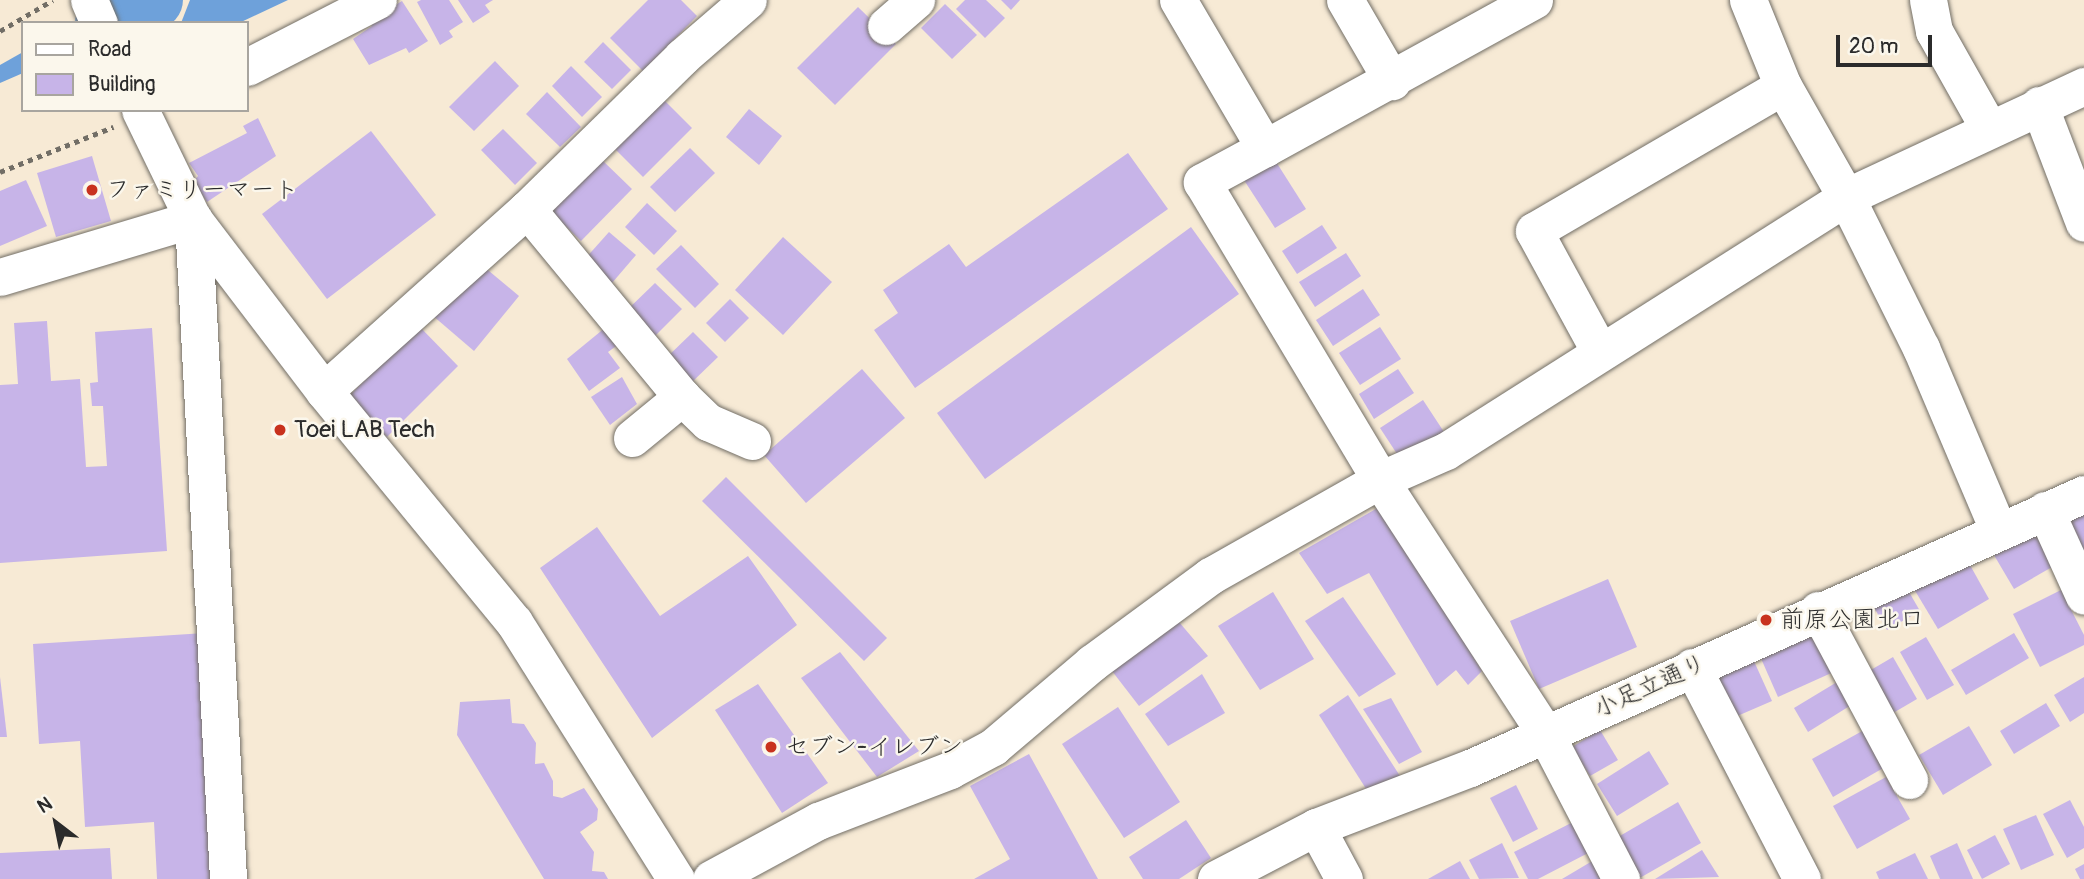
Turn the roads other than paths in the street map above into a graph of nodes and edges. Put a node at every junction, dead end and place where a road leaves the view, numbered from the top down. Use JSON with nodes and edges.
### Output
{"nodes":[{"id":1,"x":89,"y":0,"type":"edge"},
{"id":2,"x":378,"y":0,"type":"edge"},
{"id":3,"x":748,"y":0,"type":"edge"},
{"id":4,"x":916,"y":0,"type":"edge"},
{"id":5,"x":1178,"y":0,"type":"edge"},
{"id":6,"x":1345,"y":0,"type":"edge"},
{"id":7,"x":1534,"y":0,"type":"edge"},
{"id":8,"x":1748,"y":0,"type":"edge"},
{"id":9,"x":1928,"y":0,"type":"edge"},
{"id":10,"x":98,"y":21,"type":"edge"},
{"id":11,"x":886,"y":26,"type":"dead end"},
{"id":12,"x":248,"y":66,"type":"edge"},
{"id":13,"x":1392,"y":81,"type":"junction"},
{"id":14,"x":1783,"y":86,"type":"junction"},
{"id":15,"x":2084,"y":86,"type":"edge"},
{"id":16,"x":2039,"y":105,"type":"junction"},
{"id":17,"x":147,"y":112,"type":"edge"},
{"id":18,"x":1989,"y":127,"type":"junction"},
{"id":19,"x":1265,"y":148,"type":"junction"},
{"id":20,"x":1846,"y":197,"type":"junction"},
{"id":21,"x":527,"y":209,"type":"junction"},
{"id":22,"x":192,"y":219,"type":"junction"},
{"id":23,"x":2084,"y":223,"type":"edge"},
{"id":24,"x":0,"y":277,"type":"edge"},
{"id":25,"x":1600,"y":352,"type":"junction"},
{"id":26,"x":324,"y":391,"type":"junction"},
{"id":27,"x":682,"y":397,"type":"junction"},
{"id":28,"x":632,"y":438,"type":"dead end"},
{"id":29,"x":752,"y":441,"type":"dead end"},
{"id":30,"x":1380,"y":480,"type":"junction"},
{"id":31,"x":2084,"y":494,"type":"edge"},
{"id":32,"x":2045,"y":510,"type":"junction"},
{"id":33,"x":1998,"y":529,"type":"junction"},
{"id":34,"x":2084,"y":596,"type":"edge"},
{"id":35,"x":1818,"y":610,"type":"junction"},
{"id":36,"x":1692,"y":667,"type":"junction"},
{"id":37,"x":1545,"y":733,"type":"junction"},
{"id":38,"x":1909,"y":780,"type":"dead end"},
{"id":39,"x":1316,"y":827,"type":"junction"},
{"id":40,"x":228,"y":879,"type":"edge"},
{"id":41,"x":676,"y":879,"type":"edge"},
{"id":42,"x":711,"y":879,"type":"edge"},
{"id":43,"x":1216,"y":879,"type":"edge"},
{"id":44,"x":1344,"y":879,"type":"edge"},
{"id":45,"x":1621,"y":879,"type":"edge"},
{"id":46,"x":1802,"y":879,"type":"edge"}],
"edges":[{"from":1,"to":10,"type":"street"},
{"from":2,"to":12,"type":"street"},
{"from":3,"to":21,"type":"street"},
{"from":4,"to":11,"type":"street"},
{"from":5,"to":19,"type":"street"},
{"from":6,"to":13,"type":"street"},
{"from":7,"to":13,"type":"street"},
{"from":8,"to":14,"type":"street"},
{"from":9,"to":18,"type":"street"},
{"from":13,"to":19,"type":"street"},
{"from":14,"to":20,"type":"street"},
{"from":14,"to":25,"type":"street"},
{"from":15,"to":16,"type":"street"},
{"from":16,"to":18,"type":"street"},
{"from":16,"to":23,"type":"street"},
{"from":17,"to":22,"type":"street"},
{"from":18,"to":20,"type":"street"},
{"from":19,"to":30,"type":"street"},
{"from":20,"to":25,"type":"street"},
{"from":20,"to":33,"type":"street"},
{"from":21,"to":26,"type":"street"},
{"from":21,"to":27,"type":"street"},
{"from":22,"to":24,"type":"street"},
{"from":22,"to":26,"type":"street"},
{"from":22,"to":40,"type":"street"},
{"from":25,"to":30,"type":"street"},
{"from":26,"to":41,"type":"street"},
{"from":27,"to":28,"type":"street"},
{"from":27,"to":29,"type":"street"},
{"from":30,"to":37,"type":"street"},
{"from":30,"to":42,"type":"street"},
{"from":31,"to":32,"type":"street","name":"小足立通り"},
{"from":32,"to":33,"type":"street","name":"小足立通り"},
{"from":32,"to":34,"type":"street"},
{"from":33,"to":35,"type":"street","name":"小足立通り"},
{"from":35,"to":36,"type":"street","name":"小足立通り"},
{"from":35,"to":38,"type":"street"},
{"from":36,"to":37,"type":"street","name":"小足立通り"},
{"from":36,"to":46,"type":"street"},
{"from":37,"to":39,"type":"street","name":"小足立通り"},
{"from":37,"to":45,"type":"street"},
{"from":39,"to":43,"type":"street","name":"小足立通り"},
{"from":39,"to":44,"type":"street"}]}
